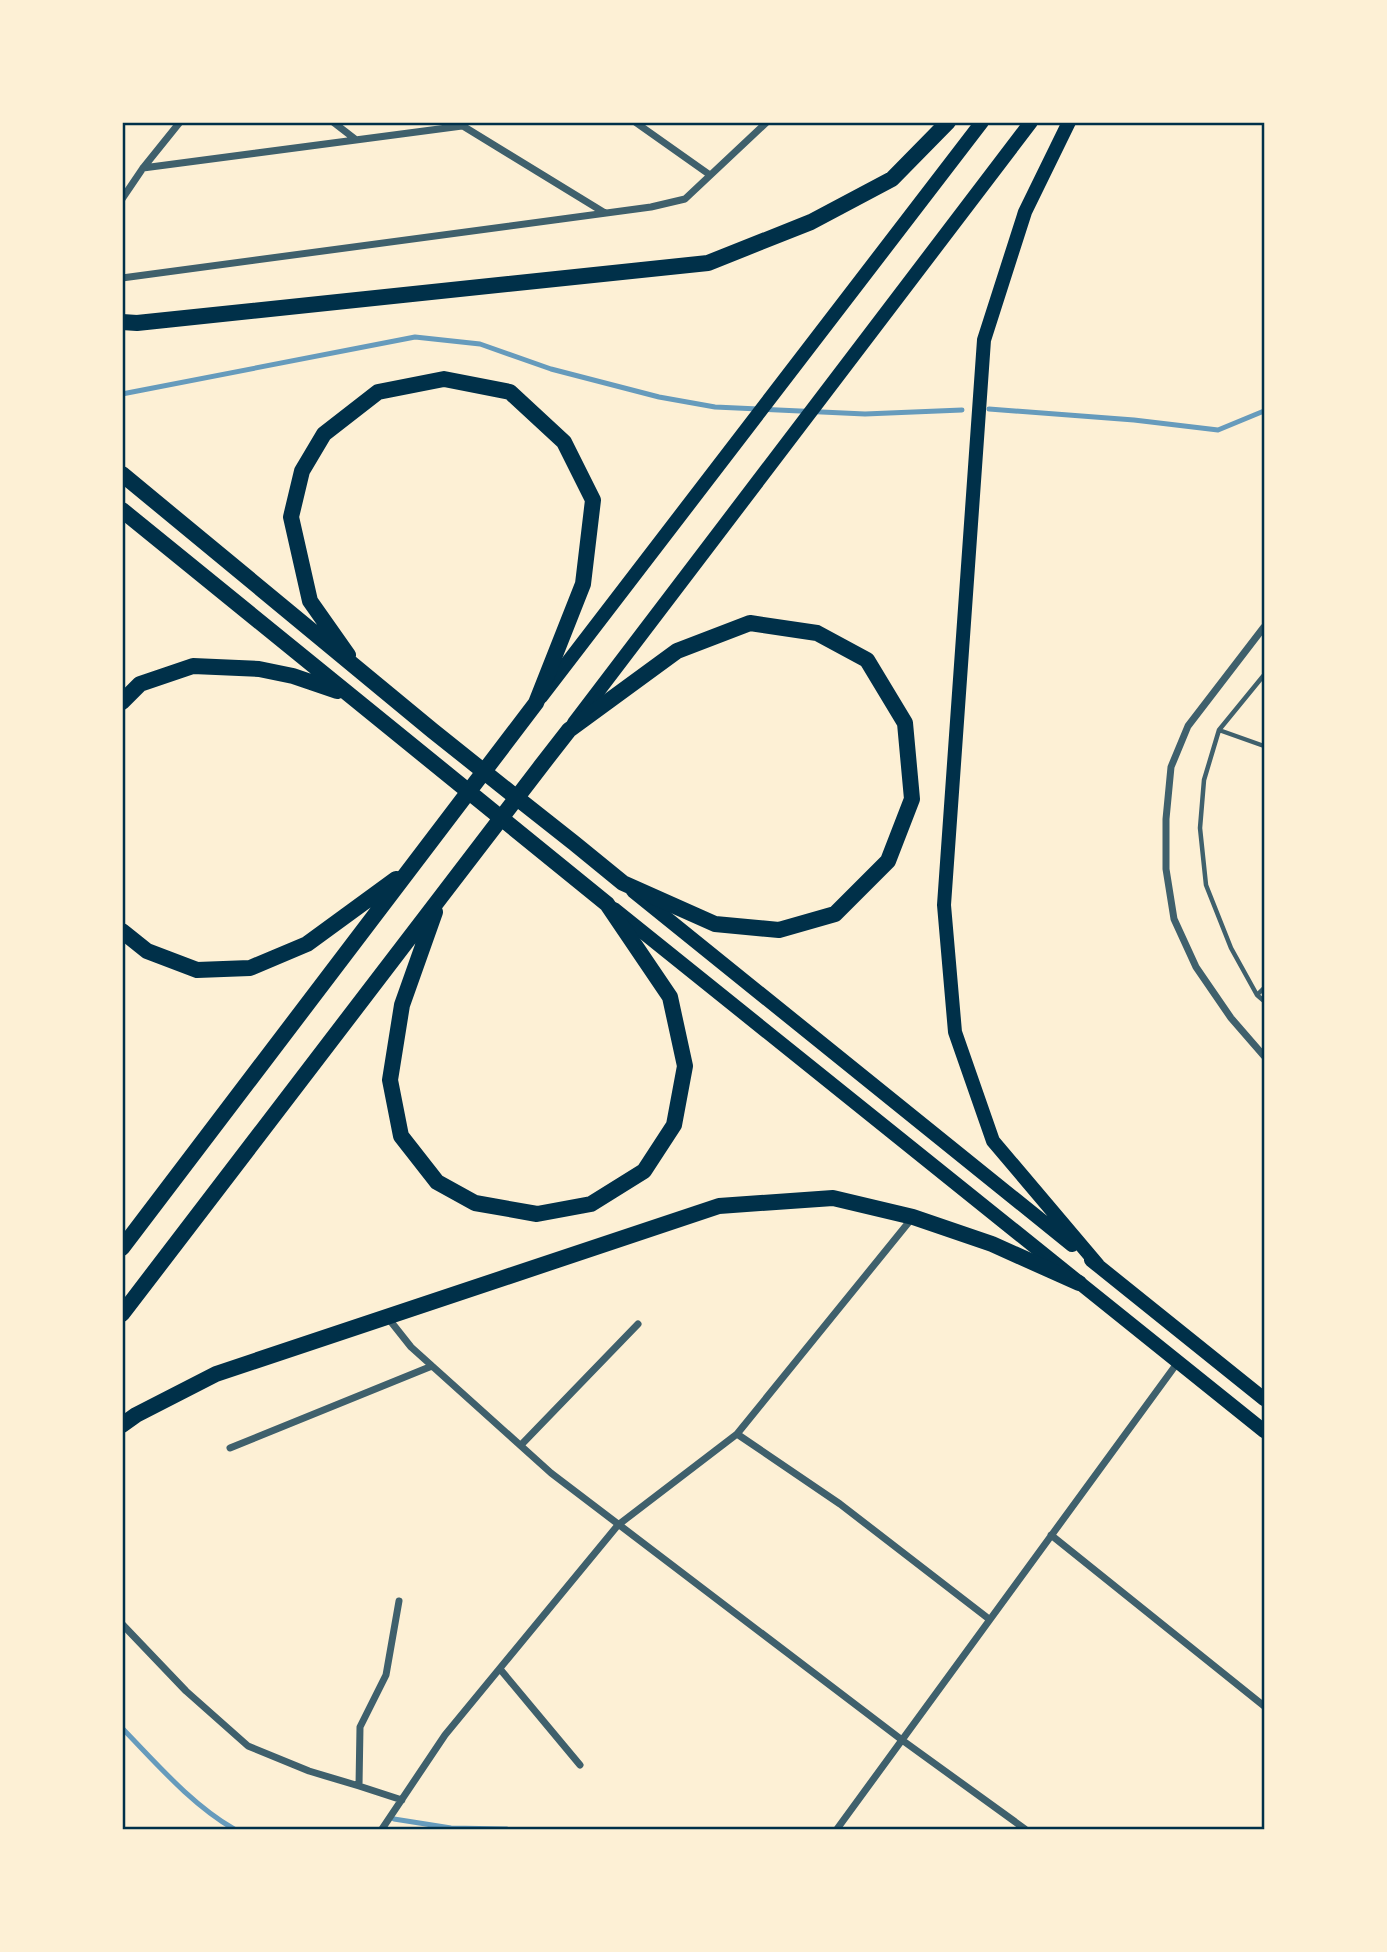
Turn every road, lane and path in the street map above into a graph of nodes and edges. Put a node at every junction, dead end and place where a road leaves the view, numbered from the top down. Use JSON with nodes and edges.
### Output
{"nodes":[{"id":1,"x":180,"y":122,"type":"edge"},
{"id":2,"x":333,"y":122,"type":"edge"},
{"id":3,"x":635,"y":122,"type":"edge"},
{"id":4,"x":767,"y":122,"type":"edge"},
{"id":5,"x":948,"y":122,"type":"edge"},
{"id":6,"x":982,"y":122,"type":"edge"},
{"id":7,"x":1031,"y":122,"type":"edge"},
{"id":8,"x":1069,"y":122,"type":"edge"},
{"id":9,"x":460,"y":124,"type":"edge"},
{"id":10,"x":356,"y":139,"type":"junction"},
{"id":11,"x":143,"y":169,"type":"junction"},
{"id":12,"x":710,"y":175,"type":"junction"},
{"id":13,"x":122,"y":199,"type":"edge"},
{"id":14,"x":605,"y":213,"type":"junction"},
{"id":15,"x":122,"y":278,"type":"edge"},
{"id":16,"x":122,"y":322,"type":"edge"},
{"id":17,"x":122,"y":474,"type":"edge"},
{"id":18,"x":122,"y":510,"type":"edge"},
{"id":19,"x":1265,"y":627,"type":"edge"},
{"id":20,"x":360,"y":671,"type":"junction"},
{"id":21,"x":1265,"y":675,"type":"edge"},
{"id":22,"x":346,"y":694,"type":"junction"},
{"id":23,"x":122,"y":702,"type":"edge"},
{"id":24,"x":536,"y":703,"type":"junction"},
{"id":25,"x":569,"y":730,"type":"junction"},
{"id":26,"x":1219,"y":730,"type":"junction"},
{"id":27,"x":1265,"y":746,"type":"edge"},
{"id":28,"x":409,"y":870,"type":"junction"},
{"id":29,"x":624,"y":883,"type":"junction"},
{"id":30,"x":440,"y":898,"type":"junction"},
{"id":31,"x":607,"y":904,"type":"junction"},
{"id":32,"x":122,"y":930,"type":"edge"},
{"id":33,"x":1265,"y":988,"type":"edge"},
{"id":34,"x":1257,"y":995,"type":"junction"},
{"id":35,"x":1265,"y":1001,"type":"edge"},
{"id":36,"x":1265,"y":1056,"type":"edge"},
{"id":37,"x":913,"y":1217,"type":"junction"},
{"id":38,"x":122,"y":1248,"type":"edge"},
{"id":39,"x":1098,"y":1265,"type":"junction"},
{"id":40,"x":1079,"y":1283,"type":"junction"},
{"id":41,"x":122,"y":1314,"type":"edge"},
{"id":42,"x":388,"y":1317,"type":"junction"},
{"id":43,"x":638,"y":1324,"type":"dead end"},
{"id":44,"x":1178,"y":1362,"type":"junction"},
{"id":45,"x":432,"y":1366,"type":"junction"},
{"id":46,"x":1258,"y":1391,"type":"edge"},
{"id":47,"x":1265,"y":1399,"type":"edge"},
{"id":48,"x":122,"y":1424,"type":"edge"},
{"id":49,"x":1265,"y":1431,"type":"edge"},
{"id":50,"x":737,"y":1434,"type":"junction"},
{"id":51,"x":521,"y":1445,"type":"junction"},
{"id":52,"x":230,"y":1448,"type":"dead end"},
{"id":53,"x":618,"y":1525,"type":"junction"},
{"id":54,"x":1051,"y":1535,"type":"junction"},
{"id":55,"x":399,"y":1601,"type":"dead end"},
{"id":56,"x":989,"y":1619,"type":"junction"},
{"id":57,"x":122,"y":1624,"type":"edge"},
{"id":58,"x":500,"y":1668,"type":"junction"},
{"id":59,"x":1265,"y":1706,"type":"edge"},
{"id":60,"x":902,"y":1740,"type":"junction"},
{"id":61,"x":580,"y":1765,"type":"dead end"},
{"id":62,"x":359,"y":1786,"type":"junction"},
{"id":63,"x":402,"y":1800,"type":"junction"},
{"id":64,"x":382,"y":1829,"type":"edge"},
{"id":65,"x":837,"y":1829,"type":"edge"},
{"id":66,"x":1024,"y":1829,"type":"edge"}],
"edges":[{"from":1,"to":11,"type":"street"},
{"from":2,"to":10,"type":"street"},
{"from":3,"to":12,"type":"street"},
{"from":4,"to":12,"type":"street"},
{"from":5,"to":16,"type":"highway"},
{"from":6,"to":24,"type":"main road"},
{"from":7,"to":25,"type":"main road"},
{"from":8,"to":39,"type":"main road"},
{"from":9,"to":10,"type":"street"},
{"from":9,"to":14,"type":"street"},
{"from":10,"to":11,"type":"street"},
{"from":11,"to":13,"type":"street"},
{"from":12,"to":14,"type":"street"},
{"from":14,"to":15,"type":"street"},
{"from":17,"to":20,"type":"highway"},
{"from":18,"to":22,"type":"highway"},
{"from":19,"to":36,"type":"street"},
{"from":20,"to":24,"type":"highway"},
{"from":20,"to":29,"type":"highway"},
{"from":21,"to":26,"type":"lane"},
{"from":22,"to":23,"type":"highway"},
{"from":22,"to":31,"type":"highway"},
{"from":24,"to":28,"type":"highway"},
{"from":25,"to":29,"type":"highway"},
{"from":25,"to":30,"type":"highway"},
{"from":26,"to":27,"type":"lane"},
{"from":26,"to":34,"type":"lane"},
{"from":28,"to":32,"type":"highway"},
{"from":28,"to":38,"type":"highway"},
{"from":29,"to":39,"type":"main road"},
{"from":30,"to":31,"type":"highway"},
{"from":30,"to":41,"type":"highway"},
{"from":31,"to":40,"type":"main road"},
{"from":33,"to":34,"type":"lane"},
{"from":34,"to":35,"type":"lane"},
{"from":37,"to":40,"type":"highway"},
{"from":37,"to":42,"type":"highway"},
{"from":37,"to":50,"type":"street"},
{"from":39,"to":46,"type":"main road"},
{"from":40,"to":44,"type":"main road"},
{"from":42,"to":45,"type":"street"},
{"from":42,"to":48,"type":"highway"},
{"from":43,"to":51,"type":"street"},
{"from":44,"to":49,"type":"main road"},
{"from":44,"to":54,"type":"street"},
{"from":45,"to":51,"type":"street"},
{"from":45,"to":52,"type":"street"},
{"from":46,"to":47,"type":"main road"},
{"from":50,"to":53,"type":"street"},
{"from":50,"to":56,"type":"street"},
{"from":51,"to":53,"type":"street"},
{"from":53,"to":58,"type":"street"},
{"from":53,"to":60,"type":"street"},
{"from":54,"to":56,"type":"street"},
{"from":54,"to":59,"type":"street"},
{"from":55,"to":62,"type":"street"},
{"from":56,"to":60,"type":"street"},
{"from":57,"to":62,"type":"street"},
{"from":58,"to":61,"type":"street"},
{"from":58,"to":63,"type":"street"},
{"from":60,"to":65,"type":"street"},
{"from":60,"to":66,"type":"street"},
{"from":62,"to":63,"type":"street"},
{"from":63,"to":64,"type":"street"}]}
